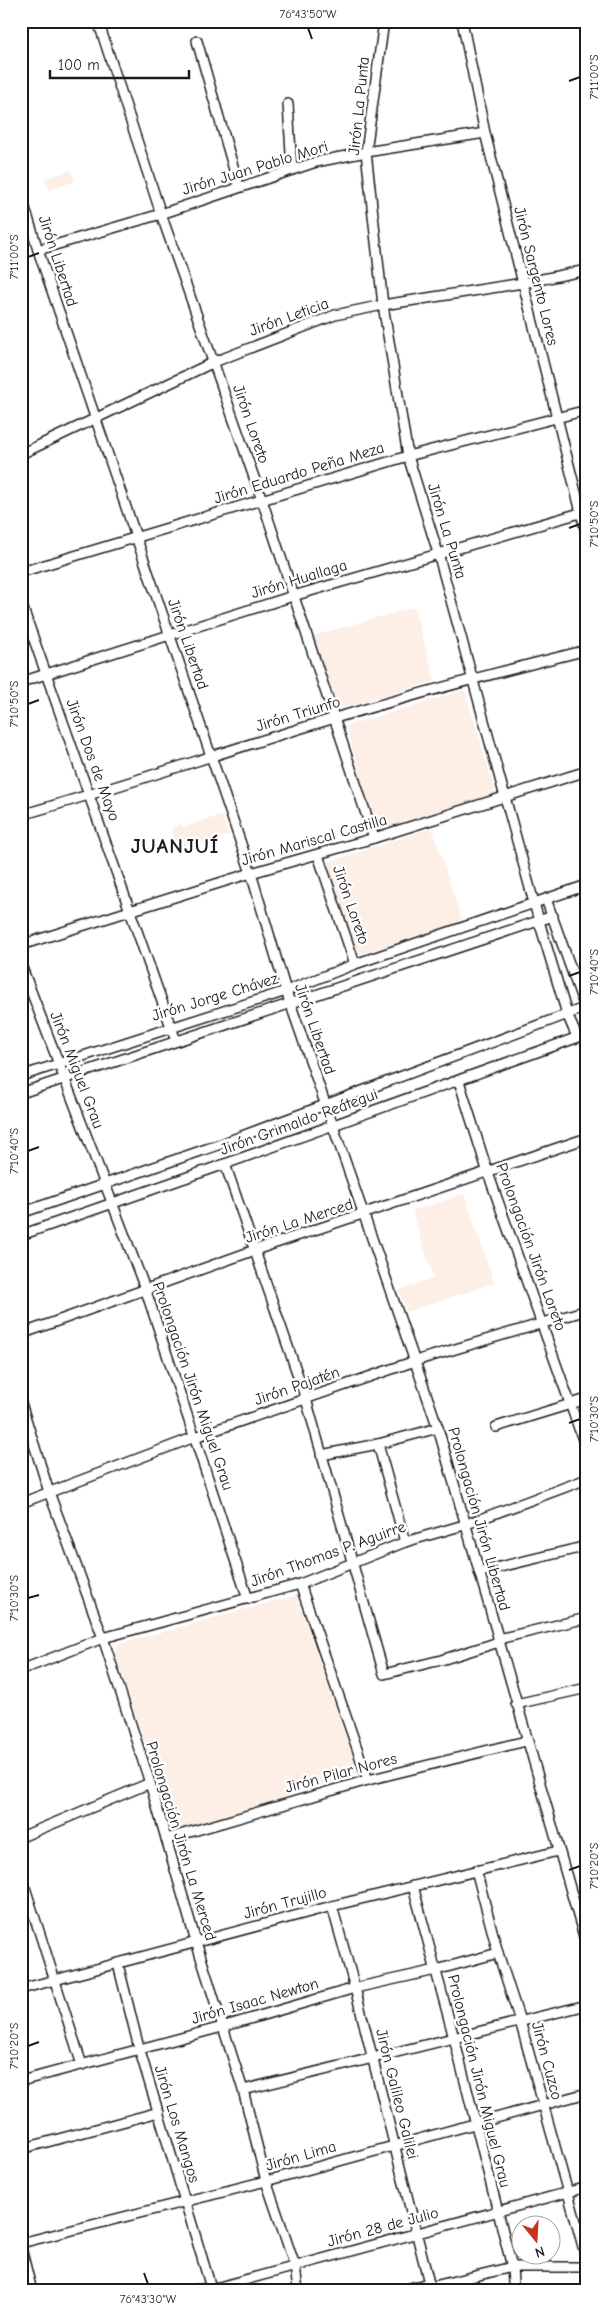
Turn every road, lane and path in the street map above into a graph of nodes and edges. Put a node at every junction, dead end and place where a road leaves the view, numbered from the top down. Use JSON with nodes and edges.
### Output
{"nodes":[{"id":1,"x":98,"y":21,"type":"edge"},
{"id":2,"x":384,"y":21,"type":"edge"},
{"id":3,"x":462,"y":21,"type":"edge"},
{"id":4,"x":197,"y":41,"type":"dead end"},
{"id":5,"x":288,"y":104,"type":"dead end"},
{"id":6,"x":485,"y":133,"type":"junction"},
{"id":7,"x":366,"y":152,"type":"junction"},
{"id":8,"x":292,"y":170,"type":"junction"},
{"id":9,"x":239,"y":187,"type":"junction"},
{"id":10,"x":21,"y":195,"type":"edge"},
{"id":11,"x":161,"y":214,"type":"junction"},
{"id":12,"x":38,"y":250,"type":"junction"},
{"id":13,"x":587,"y":270,"type":"edge"},
{"id":14,"x":523,"y":283,"type":"junction"},
{"id":15,"x":383,"y":305,"type":"junction"},
{"id":16,"x":214,"y":362,"type":"junction"},
{"id":17,"x":587,"y":410,"type":"edge"},
{"id":18,"x":96,"y":418,"type":"junction"},
{"id":19,"x":556,"y":419,"type":"junction"},
{"id":20,"x":21,"y":454,"type":"edge"},
{"id":21,"x":408,"y":456,"type":"junction"},
{"id":22,"x":262,"y":500,"type":"junction"},
{"id":23,"x":584,"y":511,"type":"edge"},
{"id":24,"x":587,"y":536,"type":"edge"},
{"id":25,"x":136,"y":538,"type":"junction"},
{"id":26,"x":438,"y":553,"type":"junction"},
{"id":27,"x":21,"y":572,"type":"edge"},
{"id":28,"x":293,"y":596,"type":"junction"},
{"id":29,"x":21,"y":603,"type":"edge"},
{"id":30,"x":169,"y":634,"type":"junction"},
{"id":31,"x":587,"y":650,"type":"edge"},
{"id":32,"x":45,"y":674,"type":"junction"},
{"id":33,"x":473,"y":678,"type":"junction"},
{"id":34,"x":21,"y":682,"type":"edge"},
{"id":35,"x":334,"y":718,"type":"junction"},
{"id":36,"x":211,"y":757,"type":"junction"},
{"id":37,"x":587,"y":771,"type":"edge"},
{"id":38,"x":90,"y":796,"type":"junction"},
{"id":39,"x":506,"y":797,"type":"junction"},
{"id":40,"x":21,"y":815,"type":"edge"},
{"id":41,"x":374,"y":838,"type":"junction"},
{"id":42,"x":318,"y":856,"type":"junction"},
{"id":43,"x":251,"y":873,"type":"junction"},
{"id":44,"x":587,"y":885,"type":"edge"},
{"id":45,"x":546,"y":898,"type":"junction"},
{"id":46,"x":535,"y":903,"type":"junction"},
{"id":47,"x":131,"y":911,"type":"junction"},
{"id":48,"x":553,"y":916,"type":"junction"},
{"id":49,"x":539,"y":921,"type":"junction"},
{"id":50,"x":21,"y":945,"type":"edge"},
{"id":51,"x":355,"y":964,"type":"junction"},
{"id":52,"x":21,"y":965,"type":"edge"},
{"id":53,"x":286,"y":991,"type":"junction"},
{"id":54,"x":291,"y":1004,"type":"junction"},
{"id":55,"x":584,"y":1008,"type":"junction"},
{"id":56,"x":567,"y":1014,"type":"junction"},
{"id":57,"x":587,"y":1025,"type":"edge"},
{"id":58,"x":170,"y":1027,"type":"junction"},
{"id":59,"x":587,"y":1034,"type":"edge"},
{"id":60,"x":577,"y":1038,"type":"junction"},
{"id":61,"x":176,"y":1041,"type":"junction"},
{"id":62,"x":58,"y":1063,"type":"junction"},
{"id":63,"x":21,"y":1076,"type":"edge"},
{"id":64,"x":64,"y":1080,"type":"junction"},
{"id":65,"x":459,"y":1081,"type":"junction"},
{"id":66,"x":21,"y":1093,"type":"edge"},
{"id":67,"x":325,"y":1103,"type":"junction"},
{"id":68,"x":333,"y":1126,"type":"junction"},
{"id":69,"x":587,"y":1138,"type":"edge"},
{"id":70,"x":225,"y":1164,"type":"junction"},
{"id":71,"x":488,"y":1173,"type":"junction"},
{"id":72,"x":105,"y":1185,"type":"junction"},
{"id":73,"x":112,"y":1203,"type":"junction"},
{"id":74,"x":21,"y":1214,"type":"edge"},
{"id":75,"x":364,"y":1215,"type":"junction"},
{"id":76,"x":21,"y":1235,"type":"edge"},
{"id":77,"x":255,"y":1250,"type":"junction"},
{"id":78,"x":146,"y":1291,"type":"junction"},
{"id":79,"x":587,"y":1310,"type":"edge"},
{"id":80,"x":542,"y":1322,"type":"junction"},
{"id":81,"x":21,"y":1334,"type":"edge"},
{"id":82,"x":416,"y":1361,"type":"junction"},
{"id":83,"x":587,"y":1399,"type":"edge"},
{"id":84,"x":306,"y":1400,"type":"junction"},
{"id":85,"x":21,"y":1404,"type":"edge"},
{"id":86,"x":570,"y":1404,"type":"junction"},
{"id":87,"x":496,"y":1427,"type":"dead end"},
{"id":88,"x":438,"y":1428,"type":"junction"},
{"id":89,"x":195,"y":1437,"type":"junction"},
{"id":90,"x":378,"y":1444,"type":"junction"},
{"id":91,"x":587,"y":1451,"type":"edge"},
{"id":92,"x":321,"y":1455,"type":"junction"},
{"id":93,"x":587,"y":1480,"type":"edge"},
{"id":94,"x":49,"y":1492,"type":"junction"},
{"id":95,"x":21,"y":1503,"type":"edge"},
{"id":96,"x":464,"y":1525,"type":"junction"},
{"id":97,"x":405,"y":1542,"type":"junction"},
{"id":98,"x":587,"y":1546,"type":"edge"},
{"id":99,"x":352,"y":1564,"type":"junction"},
{"id":100,"x":479,"y":1572,"type":"junction"},
{"id":101,"x":300,"y":1584,"type":"junction"},
{"id":102,"x":248,"y":1599,"type":"junction"},
{"id":103,"x":587,"y":1618,"type":"edge"},
{"id":104,"x":103,"y":1638,"type":"junction"},
{"id":105,"x":499,"y":1641,"type":"junction"},
{"id":106,"x":21,"y":1670,"type":"edge"},
{"id":107,"x":587,"y":1688,"type":"edge"},
{"id":108,"x":516,"y":1704,"type":"junction"},
{"id":109,"x":526,"y":1741,"type":"junction"},
{"id":110,"x":368,"y":1780,"type":"junction"},
{"id":111,"x":150,"y":1783,"type":"junction"},
{"id":112,"x":21,"y":1837,"type":"edge"},
{"id":113,"x":166,"y":1839,"type":"junction"},
{"id":114,"x":558,"y":1851,"type":"junction"},
{"id":115,"x":476,"y":1870,"type":"junction"},
{"id":116,"x":21,"y":1875,"type":"edge"},
{"id":117,"x":413,"y":1886,"type":"junction"},
{"id":118,"x":332,"y":1906,"type":"junction"},
{"id":119,"x":196,"y":1942,"type":"junction"},
{"id":120,"x":587,"y":1948,"type":"edge"},
{"id":121,"x":498,"y":1953,"type":"junction"},
{"id":122,"x":118,"y":1964,"type":"junction"},
{"id":123,"x":436,"y":1970,"type":"junction"},
{"id":124,"x":55,"y":1979,"type":"junction"},
{"id":125,"x":355,"y":1988,"type":"junction"},
{"id":126,"x":21,"y":1989,"type":"edge"},
{"id":127,"x":587,"y":2005,"type":"edge"},
{"id":128,"x":520,"y":2021,"type":"junction"},
{"id":129,"x":222,"y":2027,"type":"junction"},
{"id":130,"x":454,"y":2038,"type":"junction"},
{"id":131,"x":139,"y":2048,"type":"junction"},
{"id":132,"x":372,"y":2059,"type":"junction"},
{"id":133,"x":82,"y":2065,"type":"junction"},
{"id":134,"x":21,"y":2081,"type":"edge"},
{"id":135,"x":243,"y":2090,"type":"junction"},
{"id":136,"x":587,"y":2093,"type":"edge"},
{"id":137,"x":542,"y":2104,"type":"junction"},
{"id":138,"x":159,"y":2112,"type":"junction"},
{"id":139,"x":475,"y":2123,"type":"junction"},
{"id":140,"x":393,"y":2145,"type":"junction"},
{"id":141,"x":21,"y":2149,"type":"edge"},
{"id":142,"x":266,"y":2181,"type":"junction"},
{"id":143,"x":587,"y":2187,"type":"edge"},
{"id":144,"x":568,"y":2191,"type":"junction"},
{"id":145,"x":185,"y":2201,"type":"junction"},
{"id":146,"x":497,"y":2211,"type":"junction"},
{"id":147,"x":416,"y":2234,"type":"junction"},
{"id":148,"x":21,"y":2243,"type":"edge"},
{"id":149,"x":21,"y":2248,"type":"edge"},
{"id":150,"x":587,"y":2261,"type":"edge"},
{"id":151,"x":295,"y":2266,"type":"junction"},
{"id":152,"x":512,"y":2267,"type":"junction"},
{"id":153,"x":587,"y":2267,"type":"edge"},
{"id":154,"x":513,"y":2283,"type":"dead end"},
{"id":155,"x":430,"y":2287,"type":"edge"},
{"id":156,"x":212,"y":2289,"type":"edge"},
{"id":157,"x":32,"y":2291,"type":"edge"},
{"id":158,"x":185,"y":2291,"type":"edge"},
{"id":159,"x":298,"y":2291,"type":"edge"},
{"id":160,"x":397,"y":2291,"type":"edge"}],
"edges":[{"from":1,"to":11,"type":"street","name":"Jirón Loreto"},
{"from":2,"to":7,"type":"street","name":"Jirón La Punta"},
{"from":3,"to":6,"type":"street","name":"Jirón Sargento Lores"},
{"from":4,"to":9,"type":"street"},
{"from":5,"to":8,"type":"street"},
{"from":6,"to":7,"type":"street","name":"Jirón Juan Pablo Mori"},
{"from":6,"to":14,"type":"street","name":"Jirón Sargento Lores"},
{"from":7,"to":8,"type":"street","name":"Jirón Juan Pablo Mori"},
{"from":7,"to":15,"type":"street","name":"Jirón La Punta"},
{"from":8,"to":9,"type":"street","name":"Jirón Juan Pablo Mori"},
{"from":9,"to":11,"type":"street","name":"Jirón Juan Pablo Mori"},
{"from":10,"to":12,"type":"street","name":"Jirón Libertad"},
{"from":11,"to":12,"type":"street","name":"Jirón Juan Pablo Mori"},
{"from":11,"to":16,"type":"street","name":"Jirón Loreto"},
{"from":12,"to":18,"type":"street","name":"Jirón Libertad"},
{"from":13,"to":14,"type":"street","name":"Jirón Leticia"},
{"from":14,"to":15,"type":"street","name":"Jirón Leticia"},
{"from":14,"to":19,"type":"street","name":"Jirón Sargento Lores"},
{"from":15,"to":16,"type":"street","name":"Jirón Leticia"},
{"from":15,"to":21,"type":"street","name":"Jirón La Punta"},
{"from":16,"to":18,"type":"street","name":"Jirón Leticia"},
{"from":16,"to":22,"type":"street","name":"Jirón Loreto"},
{"from":17,"to":19,"type":"street","name":"Jirón Eduardo Peña Meza"},
{"from":18,"to":20,"type":"street","name":"Jirón Leticia"},
{"from":18,"to":25,"type":"street","name":"Jirón Libertad"},
{"from":19,"to":21,"type":"street","name":"Jirón Eduardo Peña Meza"},
{"from":19,"to":23,"type":"street","name":"Jirón Sargento Lores"},
{"from":21,"to":22,"type":"street","name":"Jirón Eduardo Peña Meza"},
{"from":21,"to":26,"type":"street","name":"Jirón La Punta"},
{"from":22,"to":25,"type":"street","name":"Jirón Eduardo Peña Meza"},
{"from":22,"to":28,"type":"street","name":"Jirón Loreto"},
{"from":23,"to":24,"type":"street","name":"Jirón Sargento Lores"},
{"from":23,"to":26,"type":"street","name":"Jirón Huallaga"},
{"from":25,"to":27,"type":"street","name":"Jirón Eduardo Peña Meza"},
{"from":25,"to":30,"type":"street","name":"Jirón Libertad"},
{"from":26,"to":28,"type":"street","name":"Jirón Huallaga"},
{"from":26,"to":33,"type":"street","name":"Jirón La Punta"},
{"from":28,"to":30,"type":"street","name":"Jirón Huallaga"},
{"from":28,"to":35,"type":"street","name":"Jirón Loreto"},
{"from":29,"to":32,"type":"street","name":"Jirón Dos de Mayo"},
{"from":30,"to":32,"type":"street","name":"Jirón Huallaga"},
{"from":30,"to":36,"type":"street","name":"Jirón Libertad"},
{"from":31,"to":33,"type":"street","name":"Jirón Triunfo"},
{"from":32,"to":34,"type":"street","name":"Jirón Huallaga"},
{"from":32,"to":38,"type":"street","name":"Jirón Dos de Mayo"},
{"from":33,"to":35,"type":"street","name":"Jirón Triunfo"},
{"from":33,"to":39,"type":"street","name":"Jirón La Punta"},
{"from":35,"to":36,"type":"street","name":"Jirón Triunfo"},
{"from":35,"to":41,"type":"street","name":"Jirón Loreto"},
{"from":36,"to":38,"type":"street","name":"Jirón Triunfo"},
{"from":36,"to":43,"type":"street","name":"Jirón Libertad"},
{"from":37,"to":39,"type":"street","name":"Jirón Mariscal Castilla"},
{"from":38,"to":40,"type":"street","name":"Jirón Triunfo"},
{"from":38,"to":47,"type":"street","name":"Jirón Dos de Mayo"},
{"from":39,"to":41,"type":"street","name":"Jirón Mariscal Castilla"},
{"from":39,"to":46,"type":"street","name":"Jirón La Punta"},
{"from":41,"to":42,"type":"street","name":"Jirón Mariscal Castilla"},
{"from":42,"to":43,"type":"street","name":"Jirón Mariscal Castilla"},
{"from":42,"to":51,"type":"street","name":"Jirón Loreto"},
{"from":43,"to":47,"type":"street","name":"Jirón Mariscal Castilla"},
{"from":43,"to":53,"type":"street","name":"Jirón Libertad"},
{"from":44,"to":45,"type":"street","name":"Jirón Jorge Chávez"},
{"from":45,"to":46,"type":"street","name":"Jirón Jorge Chávez"},
{"from":45,"to":48,"type":"street"},
{"from":46,"to":49,"type":"street","name":"Jirón La Punta"},
{"from":46,"to":51,"type":"street","name":"Jirón Jorge Chávez"},
{"from":47,"to":50,"type":"street","name":"Jirón Mariscal Castilla"},
{"from":47,"to":58,"type":"street","name":"Jirón Dos de Mayo"},
{"from":48,"to":49,"type":"street","name":"Jirón Jorge Chávez"},
{"from":48,"to":55,"type":"street"},
{"from":49,"to":54,"type":"street","name":"Jirón Jorge Chávez"},
{"from":49,"to":56,"type":"street","name":"Jirón La Punta"},
{"from":51,"to":53,"type":"street","name":"Jirón Jorge Chávez"},
{"from":52,"to":62,"type":"street","name":"Jirón Miguel Grau"},
{"from":53,"to":54,"type":"street","name":"Jirón Libertad"},
{"from":53,"to":58,"type":"street","name":"Jirón Jorge Chávez"},
{"from":54,"to":61,"type":"street","name":"Jirón Jorge Chávez"},
{"from":54,"to":67,"type":"street","name":"Jirón Libertad"},
{"from":55,"to":56,"type":"street","name":"Jirón Grimaldo Reátegui"},
{"from":55,"to":57,"type":"street"},
{"from":56,"to":60,"type":"street","name":"Jirón La Punta"},
{"from":56,"to":67,"type":"street","name":"Jirón Grimaldo Reátegui"},
{"from":58,"to":61,"type":"street","name":"Jirón Dos de Mayo"},
{"from":58,"to":62,"type":"street","name":"Jirón Jorge Chávez"},
{"from":59,"to":60,"type":"street","name":"Jirón Grimaldo Reátegui"},
{"from":60,"to":65,"type":"street","name":"Jirón Grimaldo Reátegui"},
{"from":61,"to":64,"type":"street","name":"Jirón Jorge Chávez"},
{"from":62,"to":63,"type":"street","name":"Jirón Jorge Chávez"},
{"from":62,"to":64,"type":"street","name":"Jirón Miguel Grau"},
{"from":64,"to":66,"type":"street","name":"Jirón Jorge Chávez"},
{"from":64,"to":72,"type":"street","name":"Jirón Miguel Grau"},
{"from":65,"to":68,"type":"street","name":"Jirón Grimaldo Reátegui"},
{"from":65,"to":71,"type":"street","name":"Prolongación Jirón Loreto"},
{"from":67,"to":68,"type":"street","name":"Prolongación Jirón Libertad"},
{"from":67,"to":72,"type":"street","name":"Jirón Grimaldo Reátegui"},
{"from":68,"to":70,"type":"street","name":"Jirón Grimaldo Reátegui"},
{"from":68,"to":75,"type":"street","name":"Prolongación Jirón Libertad"},
{"from":69,"to":71,"type":"street","name":"Jirón La Merced"},
{"from":70,"to":73,"type":"street","name":"Jirón Grimaldo Reátegui"},
{"from":70,"to":77,"type":"street"},
{"from":71,"to":75,"type":"street","name":"Jirón La Merced"},
{"from":71,"to":80,"type":"street","name":"Prolongación Jirón Loreto"},
{"from":72,"to":73,"type":"street","name":"Prolongación Jirón Miguel Grau"},
{"from":72,"to":74,"type":"street","name":"Jirón Grimaldo Reátegui"},
{"from":73,"to":76,"type":"street","name":"Jirón Grimaldo Reátegui"},
{"from":73,"to":78,"type":"street","name":"Prolongación Jirón Miguel Grau"},
{"from":75,"to":77,"type":"street","name":"Jirón La Merced"},
{"from":75,"to":82,"type":"street","name":"Prolongación Jirón Libertad"},
{"from":77,"to":78,"type":"street","name":"Jirón La Merced"},
{"from":77,"to":84,"type":"street"},
{"from":78,"to":81,"type":"street","name":"Jirón La Merced"},
{"from":78,"to":89,"type":"street","name":"Prolongación Jirón Miguel Grau"},
{"from":79,"to":80,"type":"street","name":"Jirón Pajatén"},
{"from":80,"to":82,"type":"street","name":"Jirón Pajatén"},
{"from":80,"to":86,"type":"street","name":"Prolongación Jirón Loreto"},
{"from":82,"to":84,"type":"street","name":"Jirón Pajatén"},
{"from":82,"to":88,"type":"street","name":"Prolongación Jirón Libertad"},
{"from":83,"to":86,"type":"street"},
{"from":84,"to":89,"type":"street","name":"Jirón Pajatén"},
{"from":84,"to":92,"type":"street"},
{"from":85,"to":94,"type":"street","name":"Prolongación Jirón La Merced"},
{"from":86,"to":87,"type":"street"},
{"from":86,"to":91,"type":"street","name":"Prolongación Jirón Loreto"},
{"from":88,"to":90,"type":"street"},
{"from":88,"to":96,"type":"street","name":"Prolongación Jirón Libertad"},
{"from":89,"to":94,"type":"street","name":"Jirón Pajatén"},
{"from":89,"to":102,"type":"street","name":"Prolongación Jirón Miguel Grau"},
{"from":90,"to":92,"type":"street"},
{"from":90,"to":97,"type":"street"},
{"from":92,"to":99,"type":"street"},
{"from":93,"to":96,"type":"street","name":"Jirón Thomas P. Aguirre"},
{"from":94,"to":95,"type":"street","name":"Jirón Pajatén"},
{"from":94,"to":104,"type":"street","name":"Prolongación Jirón La Merced"},
{"from":96,"to":97,"type":"street","name":"Jirón Thomas P. Aguirre"},
{"from":96,"to":100,"type":"street","name":"Prolongación Jirón Libertad"},
{"from":97,"to":99,"type":"street","name":"Jirón Thomas P. Aguirre"},
{"from":98,"to":100,"type":"street"},
{"from":99,"to":101,"type":"street","name":"Jirón Thomas P. Aguirre"},
{"from":99,"to":105,"type":"street"},
{"from":100,"to":105,"type":"street","name":"Prolongación Jirón Libertad"},
{"from":101,"to":102,"type":"street","name":"Jirón Thomas P. Aguirre"},
{"from":101,"to":110,"type":"street"},
{"from":102,"to":104,"type":"street","name":"Jirón Thomas P. Aguirre"},
{"from":103,"to":105,"type":"street"},
{"from":104,"to":106,"type":"street","name":"Jirón Thomas P. Aguirre"},
{"from":104,"to":111,"type":"street","name":"Prolongación Jirón La Merced"},
{"from":105,"to":108,"type":"street","name":"Prolongación Jirón Libertad"},
{"from":107,"to":108,"type":"street"},
{"from":108,"to":109,"type":"street","name":"Prolongación Jirón Libertad"},
{"from":109,"to":110,"type":"street","name":"Jirón Pilar Nores"},
{"from":109,"to":114,"type":"street","name":"Prolongación Jirón Libertad"},
{"from":110,"to":113,"type":"street","name":"Jirón Pilar Nores"},
{"from":111,"to":112,"type":"street"},
{"from":111,"to":113,"type":"street","name":"Prolongación Jirón La Merced"},
{"from":113,"to":119,"type":"street","name":"Prolongación Jirón La Merced"},
{"from":114,"to":115,"type":"street","name":"Jirón Trujillo"},
{"from":114,"to":120,"type":"street","name":"Prolongación Jirón Libertad"},
{"from":115,"to":117,"type":"street","name":"Jirón Trujillo"},
{"from":115,"to":121,"type":"street","name":"Jirón Cuzco"},
{"from":116,"to":124,"type":"street"},
{"from":117,"to":118,"type":"street","name":"Jirón Trujillo"},
{"from":117,"to":123,"type":"street","name":"Prolongación Jirón Miguel Grau"},
{"from":118,"to":119,"type":"street","name":"Jirón Trujillo"},
{"from":118,"to":125,"type":"street","name":"Jirón Galileo Galilei"},
{"from":119,"to":122,"type":"street","name":"Jirón Trujillo"},
{"from":119,"to":129,"type":"street","name":"Prolongación Jirón La Merced"},
{"from":121,"to":123,"type":"street","name":"Jirón Isaac Newton"},
{"from":121,"to":128,"type":"street","name":"Jirón Cuzco"},
{"from":122,"to":124,"type":"street","name":"Jirón Trujillo"},
{"from":122,"to":131,"type":"street","name":"Jirón Los Mangos"},
{"from":123,"to":125,"type":"street","name":"Jirón Isaac Newton"},
{"from":123,"to":130,"type":"street","name":"Prolongación Jirón Miguel Grau"},
{"from":124,"to":126,"type":"street","name":"Jirón Trujillo"},
{"from":124,"to":133,"type":"street"},
{"from":125,"to":129,"type":"street","name":"Jirón Isaac Newton"},
{"from":125,"to":132,"type":"street","name":"Jirón Galileo Galilei"},
{"from":127,"to":128,"type":"street"},
{"from":128,"to":130,"type":"street"},
{"from":128,"to":137,"type":"street","name":"Jirón Cuzco"},
{"from":129,"to":131,"type":"street","name":"Jirón Isaac Newton"},
{"from":129,"to":135,"type":"street","name":"Prolongación Jirón La Merced"},
{"from":130,"to":132,"type":"street"},
{"from":130,"to":139,"type":"street","name":"Prolongación Jirón Miguel Grau"},
{"from":131,"to":133,"type":"street","name":"Jirón Isaac Newton"},
{"from":131,"to":138,"type":"street","name":"Jirón Los Mangos"},
{"from":132,"to":135,"type":"street"},
{"from":132,"to":140,"type":"street","name":"Jirón Galileo Galilei"},
{"from":133,"to":134,"type":"street","name":"Jirón Isaac Newton"},
{"from":135,"to":142,"type":"street","name":"Prolongación Jirón La Merced"},
{"from":136,"to":137,"type":"street","name":"Jirón Lima"},
{"from":137,"to":139,"type":"street","name":"Jirón Lima"},
{"from":137,"to":144,"type":"street","name":"Jirón Cuzco"},
{"from":138,"to":141,"type":"street"},
{"from":138,"to":145,"type":"street","name":"Jirón Los Mangos"},
{"from":139,"to":140,"type":"street","name":"Jirón Lima"},
{"from":139,"to":146,"type":"street","name":"Prolongación Jirón Miguel Grau"},
{"from":140,"to":142,"type":"street","name":"Jirón Lima"},
{"from":140,"to":147,"type":"street","name":"Jirón Galileo Galilei"},
{"from":142,"to":145,"type":"street","name":"Jirón Lima"},
{"from":142,"to":151,"type":"street","name":"Prolongación Jirón La Merced"},
{"from":143,"to":144,"type":"street","name":"Jirón 28 de Julio"},
{"from":144,"to":146,"type":"street","name":"Jirón 28 de Julio"},
{"from":144,"to":150,"type":"street","name":"Jirón Cuzco"},
{"from":145,"to":148,"type":"street","name":"Jirón Lima"},
{"from":145,"to":156,"type":"street","name":"Jirón Los Mangos"},
{"from":146,"to":147,"type":"street","name":"Jirón 28 de Julio"},
{"from":146,"to":152,"type":"street","name":"Prolongación Jirón Miguel Grau"},
{"from":147,"to":151,"type":"street","name":"Jirón 28 de Julio"},
{"from":147,"to":155,"type":"street","name":"Jirón Galileo Galilei"},
{"from":149,"to":157,"type":"street"},
{"from":151,"to":156,"type":"street","name":"Jirón 28 de Julio"},
{"from":151,"to":159,"type":"street","name":"Prolongación Jirón La Merced"},
{"from":152,"to":153,"type":"street"},
{"from":152,"to":154,"type":"street","name":"Prolongación Jirón Miguel Grau"},
{"from":152,"to":155,"type":"street"},
{"from":155,"to":160,"type":"street"},
{"from":156,"to":158,"type":"street","name":"Jirón 28 de Julio"}]}
